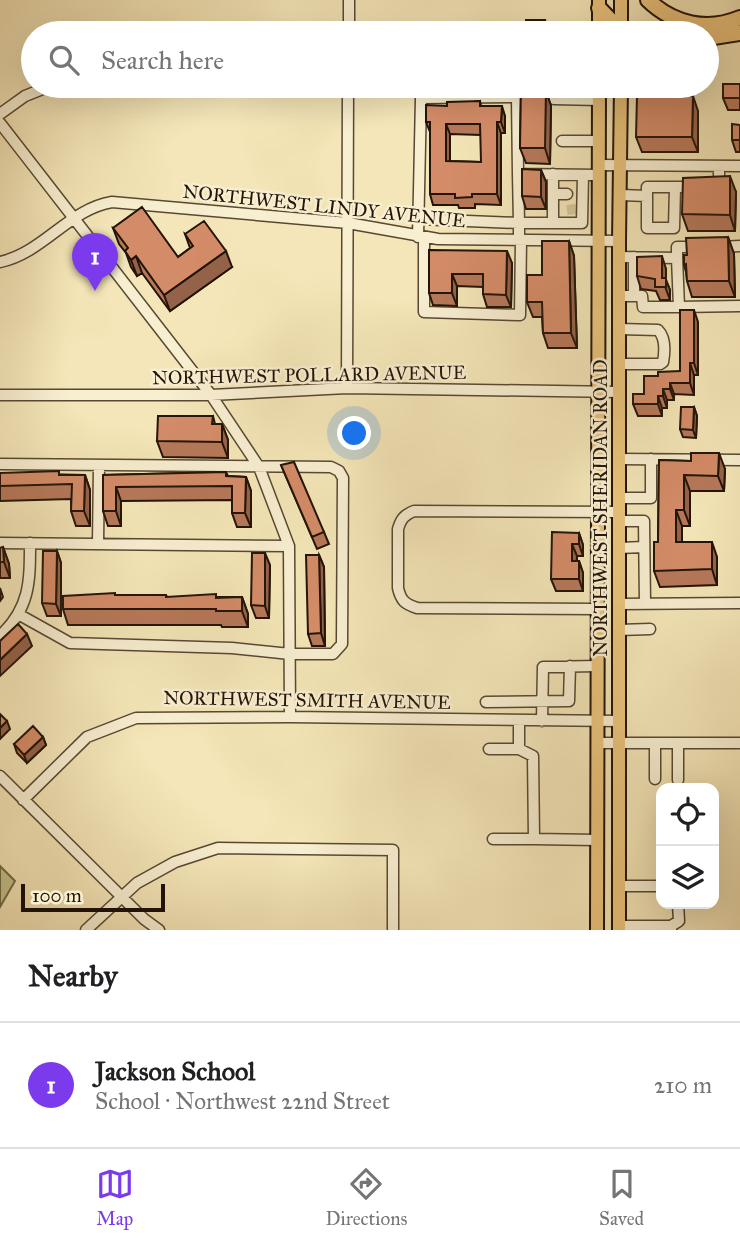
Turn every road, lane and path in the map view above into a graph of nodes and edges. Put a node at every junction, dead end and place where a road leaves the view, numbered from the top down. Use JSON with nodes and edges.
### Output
{"nodes":[{"id":1,"x":349,"y":0,"type":"edge"},
{"id":2,"x":621,"y":0,"type":"edge"},
{"id":3,"x":648,"y":0,"type":"edge"},
{"id":4,"x":599,"y":4,"type":"edge"},
{"id":5,"x":740,"y":18,"type":"edge"},
{"id":6,"x":349,"y":21,"type":"edge"},
{"id":7,"x":612,"y":21,"type":"edge"},
{"id":8,"x":622,"y":21,"type":"edge"},
{"id":9,"x":682,"y":21,"type":"edge"},
{"id":10,"x":719,"y":23,"type":"edge"},
{"id":11,"x":740,"y":33,"type":"edge"},
{"id":12,"x":719,"y":36,"type":"edge"},
{"id":13,"x":22,"y":98,"type":"edge"},
{"id":14,"x":348,"y":98,"type":"edge"},
{"id":15,"x":421,"y":98,"type":"edge"},
{"id":16,"x":517,"y":98,"type":"edge"},
{"id":17,"x":621,"y":98,"type":"edge"},
{"id":18,"x":554,"y":99,"type":"dead end"},
{"id":19,"x":599,"y":100,"type":"joint"},
{"id":20,"x":0,"y":114,"type":"edge"},
{"id":21,"x":0,"y":123,"type":"edge"},
{"id":22,"x":562,"y":141,"type":"dead end"},
{"id":23,"x":599,"y":141,"type":"junction"},
{"id":24,"x":621,"y":165,"type":"junction"},
{"id":25,"x":719,"y":166,"type":"junction"},
{"id":26,"x":740,"y":166,"type":"edge"},
{"id":27,"x":598,"y":170,"type":"junction"},
{"id":28,"x":518,"y":174,"type":"junction"},
{"id":29,"x":552,"y":174,"type":"junction"},
{"id":30,"x":583,"y":175,"type":"junction"},
{"id":31,"x":675,"y":187,"type":"junction"},
{"id":32,"x":553,"y":194,"type":"junction"},
{"id":33,"x":576,"y":194,"type":"junction"},
{"id":34,"x":621,"y":195,"type":"junction"},
{"id":35,"x":647,"y":196,"type":"junction"},
{"id":36,"x":597,"y":205,"type":"junction"},
{"id":37,"x":553,"y":209,"type":"junction"},
{"id":38,"x":577,"y":209,"type":"junction"},
{"id":39,"x":74,"y":219,"type":"junction"},
{"id":40,"x":418,"y":219,"type":"junction"},
{"id":41,"x":348,"y":223,"type":"junction"},
{"id":42,"x":519,"y":223,"type":"junction"},
{"id":43,"x":553,"y":223,"type":"junction"},
{"id":44,"x":568,"y":224,"type":"junction"},
{"id":45,"x":421,"y":237,"type":"junction"},
{"id":46,"x":520,"y":240,"type":"junction"},
{"id":47,"x":567,"y":240,"type":"junction"},
{"id":48,"x":598,"y":241,"type":"junction"},
{"id":49,"x":619,"y":241,"type":"junction"},
{"id":50,"x":740,"y":246,"type":"edge"},
{"id":51,"x":424,"y":251,"type":"junction"},
{"id":52,"x":438,"y":252,"type":"edge"},
{"id":53,"x":507,"y":253,"type":"edge"},
{"id":54,"x":521,"y":253,"type":"junction"},
{"id":55,"x":619,"y":257,"type":"junction"},
{"id":56,"x":634,"y":257,"type":"junction"},
{"id":57,"x":677,"y":258,"type":"junction"},
{"id":58,"x":0,"y":262,"type":"edge"},
{"id":59,"x":619,"y":296,"type":"junction"},
{"id":60,"x":634,"y":296,"type":"junction"},
{"id":61,"x":740,"y":306,"type":"edge"},
{"id":62,"x":679,"y":307,"type":"junction"},
{"id":63,"x":619,"y":329,"type":"junction"},
{"id":64,"x":619,"y":364,"type":"junction"},
{"id":65,"x":347,"y":388,"type":"junction"},
{"id":66,"x":597,"y":392,"type":"junction"},
{"id":67,"x":619,"y":392,"type":"junction"},
{"id":68,"x":0,"y":395,"type":"edge"},
{"id":69,"x":211,"y":395,"type":"junction"},
{"id":70,"x":619,"y":459,"type":"junction"},
{"id":71,"x":651,"y":459,"type":"junction"},
{"id":72,"x":740,"y":460,"type":"edge"},
{"id":73,"x":0,"y":464,"type":"edge"},
{"id":74,"x":99,"y":466,"type":"junction"},
{"id":75,"x":259,"y":467,"type":"junction"},
{"id":76,"x":619,"y":498,"type":"junction"},
{"id":77,"x":597,"y":512,"type":"junction"},
{"id":78,"x":619,"y":516,"type":"junction"},
{"id":79,"x":0,"y":543,"type":"edge"},
{"id":80,"x":30,"y":543,"type":"junction"},
{"id":81,"x":98,"y":543,"type":"junction"},
{"id":82,"x":289,"y":546,"type":"junction"},
{"id":83,"x":644,"y":547,"type":"junction"},
{"id":84,"x":619,"y":548,"type":"junction"},
{"id":85,"x":740,"y":603,"type":"edge"},
{"id":86,"x":619,"y":604,"type":"junction"},
{"id":87,"x":645,"y":604,"type":"junction"},
{"id":88,"x":597,"y":609,"type":"junction"},
{"id":89,"x":18,"y":614,"type":"junction"},
{"id":90,"x":650,"y":629,"type":"dead end"},
{"id":91,"x":619,"y":630,"type":"junction"},
{"id":92,"x":0,"y":636,"type":"edge"},
{"id":93,"x":290,"y":654,"type":"junction"},
{"id":94,"x":570,"y":666,"type":"junction"},
{"id":95,"x":597,"y":666,"type":"junction"},
{"id":96,"x":486,"y":702,"type":"dead end"},
{"id":97,"x":542,"y":702,"type":"junction"},
{"id":98,"x":290,"y":717,"type":"junction"},
{"id":99,"x":519,"y":720,"type":"junction"},
{"id":100,"x":542,"y":721,"type":"junction"},
{"id":101,"x":619,"y":721,"type":"junction"},
{"id":102,"x":597,"y":722,"type":"junction"},
{"id":103,"x":597,"y":743,"type":"junction"},
{"id":104,"x":619,"y":743,"type":"junction"},
{"id":105,"x":655,"y":743,"type":"junction"},
{"id":106,"x":678,"y":743,"type":"junction"},
{"id":107,"x":740,"y":743,"type":"edge"},
{"id":108,"x":489,"y":749,"type":"dead end"},
{"id":109,"x":519,"y":749,"type":"junction"},
{"id":110,"x":0,"y":776,"type":"edge"},
{"id":111,"x":655,"y":779,"type":"dead end"},
{"id":112,"x":678,"y":780,"type":"dead end"},
{"id":113,"x":23,"y":800,"type":"junction"},
{"id":114,"x":493,"y":839,"type":"dead end"},
{"id":115,"x":534,"y":839,"type":"junction"},
{"id":116,"x":597,"y":841,"type":"junction"},
{"id":117,"x":619,"y":886,"type":"junction"},
{"id":118,"x":656,"y":886,"type":"edge"},
{"id":119,"x":122,"y":897,"type":"junction"},
{"id":120,"x":678,"y":909,"type":"edge"},
{"id":121,"x":619,"y":928,"type":"edge"},
{"id":122,"x":671,"y":928,"type":"edge"},
{"id":123,"x":86,"y":930,"type":"edge"},
{"id":124,"x":159,"y":930,"type":"edge"},
{"id":125,"x":393,"y":930,"type":"edge"},
{"id":126,"x":597,"y":930,"type":"edge"}],
"edges":[{"from":1,"to":6,"type":"street"},
{"from":2,"to":8,"type":"main road"},
{"from":3,"to":9,"type":"highway"},
{"from":4,"to":7,"type":"highway"},
{"from":5,"to":10,"type":"highway"},
{"from":11,"to":12,"type":"highway"},
{"from":13,"to":20,"type":"street"},
{"from":14,"to":41,"type":"street"},
{"from":15,"to":40,"type":"street"},
{"from":16,"to":28,"type":"street"},
{"from":17,"to":24,"type":"main road","name":"NORTHWEST SHERIDAN ROAD"},
{"from":18,"to":19,"type":"street"},
{"from":19,"to":23,"type":"main road","name":"NORTHWEST SHERIDAN ROAD"},
{"from":21,"to":39,"type":"street"},
{"from":22,"to":23,"type":"street"},
{"from":23,"to":27,"type":"main road","name":"NORTHWEST SHERIDAN ROAD"},
{"from":24,"to":25,"type":"street"},
{"from":24,"to":27,"type":"street"},
{"from":24,"to":34,"type":"main road","name":"NORTHWEST SHERIDAN ROAD"},
{"from":25,"to":26,"type":"street"},
{"from":25,"to":31,"type":"street"},
{"from":27,"to":30,"type":"street"},
{"from":27,"to":36,"type":"main road","name":"NORTHWEST SHERIDAN ROAD"},
{"from":28,"to":29,"type":"street"},
{"from":28,"to":42,"type":"street"},
{"from":29,"to":30,"type":"street"},
{"from":29,"to":32,"type":"street"},
{"from":30,"to":33,"type":"street"},
{"from":31,"to":35,"type":"street"},
{"from":31,"to":35,"type":"street"},
{"from":32,"to":33,"type":"street"},
{"from":32,"to":37,"type":"street"},
{"from":33,"to":38,"type":"street"},
{"from":34,"to":35,"type":"street"},
{"from":34,"to":49,"type":"main road","name":"NORTHWEST SHERIDAN ROAD"},
{"from":36,"to":38,"type":"street"},
{"from":36,"to":48,"type":"main road","name":"NORTHWEST SHERIDAN ROAD"},
{"from":37,"to":38,"type":"street"},
{"from":37,"to":43,"type":"street"},
{"from":38,"to":44,"type":"street"},
{"from":39,"to":41,"type":"street","name":"NORTHWEST LINDY AVENUE"},
{"from":39,"to":58,"type":"street","name":"NORTHWEST LINDY AVENUE"},
{"from":39,"to":69,"type":"street"},
{"from":40,"to":42,"type":"street"},
{"from":40,"to":45,"type":"street"},
{"from":41,"to":45,"type":"street","name":"NORTHWEST LINDY AVENUE"},
{"from":41,"to":65,"type":"street"},
{"from":42,"to":43,"type":"street"},
{"from":42,"to":46,"type":"street"},
{"from":43,"to":44,"type":"street"},
{"from":44,"to":47,"type":"street"},
{"from":45,"to":46,"type":"street","name":"NORTHWEST LINDY AVENUE"},
{"from":45,"to":51,"type":"street"},
{"from":46,"to":47,"type":"street","name":"NORTHWEST LINDY AVENUE"},
{"from":46,"to":54,"type":"street"},
{"from":47,"to":48,"type":"street","name":"NORTHWEST LINDY AVENUE"},
{"from":48,"to":49,"type":"street","name":"NORTHWEST LINDY AVENUE"},
{"from":48,"to":66,"type":"main road","name":"NORTHWEST SHERIDAN ROAD"},
{"from":49,"to":55,"type":"main road","name":"NORTHWEST SHERIDAN ROAD"},
{"from":50,"to":57,"type":"street"},
{"from":51,"to":52,"type":"street"},
{"from":51,"to":54,"type":"street"},
{"from":53,"to":54,"type":"street"},
{"from":55,"to":56,"type":"street"},
{"from":55,"to":59,"type":"main road","name":"NORTHWEST SHERIDAN ROAD"},
{"from":56,"to":57,"type":"street"},
{"from":56,"to":60,"type":"street"},
{"from":57,"to":62,"type":"street"},
{"from":59,"to":60,"type":"street"},
{"from":59,"to":63,"type":"main road","name":"NORTHWEST SHERIDAN ROAD"},
{"from":60,"to":62,"type":"street"},
{"from":61,"to":62,"type":"street"},
{"from":63,"to":64,"type":"main road","name":"NORTHWEST SHERIDAN ROAD"},
{"from":63,"to":64,"type":"street"},
{"from":64,"to":67,"type":"main road","name":"NORTHWEST SHERIDAN ROAD"},
{"from":65,"to":66,"type":"street","name":"NORTHWEST POLLARD AVENUE"},
{"from":65,"to":69,"type":"street","name":"NORTHWEST POLLARD AVENUE"},
{"from":66,"to":67,"type":"street","name":"NORTHWEST POLLARD AVENUE"},
{"from":66,"to":77,"type":"main road","name":"NORTHWEST SHERIDAN ROAD"},
{"from":67,"to":70,"type":"main road","name":"NORTHWEST SHERIDAN ROAD"},
{"from":68,"to":69,"type":"street","name":"NORTHWEST POLLARD AVENUE"},
{"from":69,"to":75,"type":"street"},
{"from":70,"to":71,"type":"street"},
{"from":70,"to":76,"type":"main road","name":"NORTHWEST SHERIDAN ROAD"},
{"from":71,"to":72,"type":"street"},
{"from":71,"to":76,"type":"street"},
{"from":73,"to":74,"type":"street"},
{"from":74,"to":75,"type":"street"},
{"from":74,"to":81,"type":"street"},
{"from":75,"to":82,"type":"street"},
{"from":75,"to":93,"type":"street"},
{"from":76,"to":78,"type":"main road","name":"NORTHWEST SHERIDAN ROAD"},
{"from":77,"to":78,"type":"street"},
{"from":77,"to":88,"type":"main road","name":"NORTHWEST SHERIDAN ROAD"},
{"from":77,"to":88,"type":"street"},
{"from":78,"to":83,"type":"street"},
{"from":78,"to":84,"type":"main road","name":"NORTHWEST SHERIDAN ROAD"},
{"from":79,"to":80,"type":"street"},
{"from":80,"to":81,"type":"street"},
{"from":80,"to":89,"type":"street"},
{"from":81,"to":82,"type":"street"},
{"from":82,"to":93,"type":"street"},
{"from":83,"to":84,"type":"street"},
{"from":83,"to":87,"type":"street"},
{"from":84,"to":86,"type":"main road","name":"NORTHWEST SHERIDAN ROAD"},
{"from":85,"to":87,"type":"street"},
{"from":86,"to":87,"type":"street"},
{"from":86,"to":91,"type":"main road","name":"NORTHWEST SHERIDAN ROAD"},
{"from":88,"to":95,"type":"main road","name":"NORTHWEST SHERIDAN ROAD"},
{"from":89,"to":92,"type":"street"},
{"from":89,"to":93,"type":"street"},
{"from":90,"to":91,"type":"street"},
{"from":91,"to":101,"type":"main road","name":"NORTHWEST SHERIDAN ROAD"},
{"from":93,"to":98,"type":"street"},
{"from":94,"to":95,"type":"street"},
{"from":94,"to":97,"type":"street"},
{"from":94,"to":97,"type":"street"},
{"from":95,"to":102,"type":"main road","name":"NORTHWEST SHERIDAN ROAD"},
{"from":96,"to":97,"type":"street"},
{"from":97,"to":100,"type":"street"},
{"from":98,"to":99,"type":"street","name":"NORTHWEST SMITH AVENUE"},
{"from":98,"to":113,"type":"street","name":"NORTHWEST SMITH AVENUE"},
{"from":99,"to":100,"type":"street","name":"NORTHWEST SMITH AVENUE"},
{"from":99,"to":109,"type":"street"},
{"from":100,"to":102,"type":"street","name":"NORTHWEST SMITH AVENUE"},
{"from":101,"to":102,"type":"street","name":"NORTHWEST SMITH AVENUE"},
{"from":101,"to":104,"type":"main road","name":"NORTHWEST SHERIDAN ROAD"},
{"from":102,"to":103,"type":"main road","name":"NORTHWEST SHERIDAN ROAD"},
{"from":103,"to":104,"type":"street"},
{"from":103,"to":116,"type":"main road","name":"NORTHWEST SHERIDAN ROAD"},
{"from":104,"to":105,"type":"street"},
{"from":104,"to":117,"type":"main road","name":"NORTHWEST SHERIDAN ROAD"},
{"from":105,"to":106,"type":"street"},
{"from":105,"to":111,"type":"street"},
{"from":106,"to":107,"type":"street"},
{"from":106,"to":112,"type":"street"},
{"from":108,"to":109,"type":"street"},
{"from":109,"to":115,"type":"street"},
{"from":110,"to":113,"type":"street"},
{"from":113,"to":119,"type":"street"},
{"from":114,"to":115,"type":"street"},
{"from":115,"to":116,"type":"street"},
{"from":116,"to":126,"type":"main road","name":"NORTHWEST SHERIDAN ROAD"},
{"from":117,"to":118,"type":"street"},
{"from":117,"to":121,"type":"main road","name":"NORTHWEST SHERIDAN ROAD"},
{"from":119,"to":123,"type":"street"},
{"from":119,"to":124,"type":"street"},
{"from":119,"to":125,"type":"street"},
{"from":120,"to":122,"type":"street"},
{"from":121,"to":122,"type":"street"}]}
